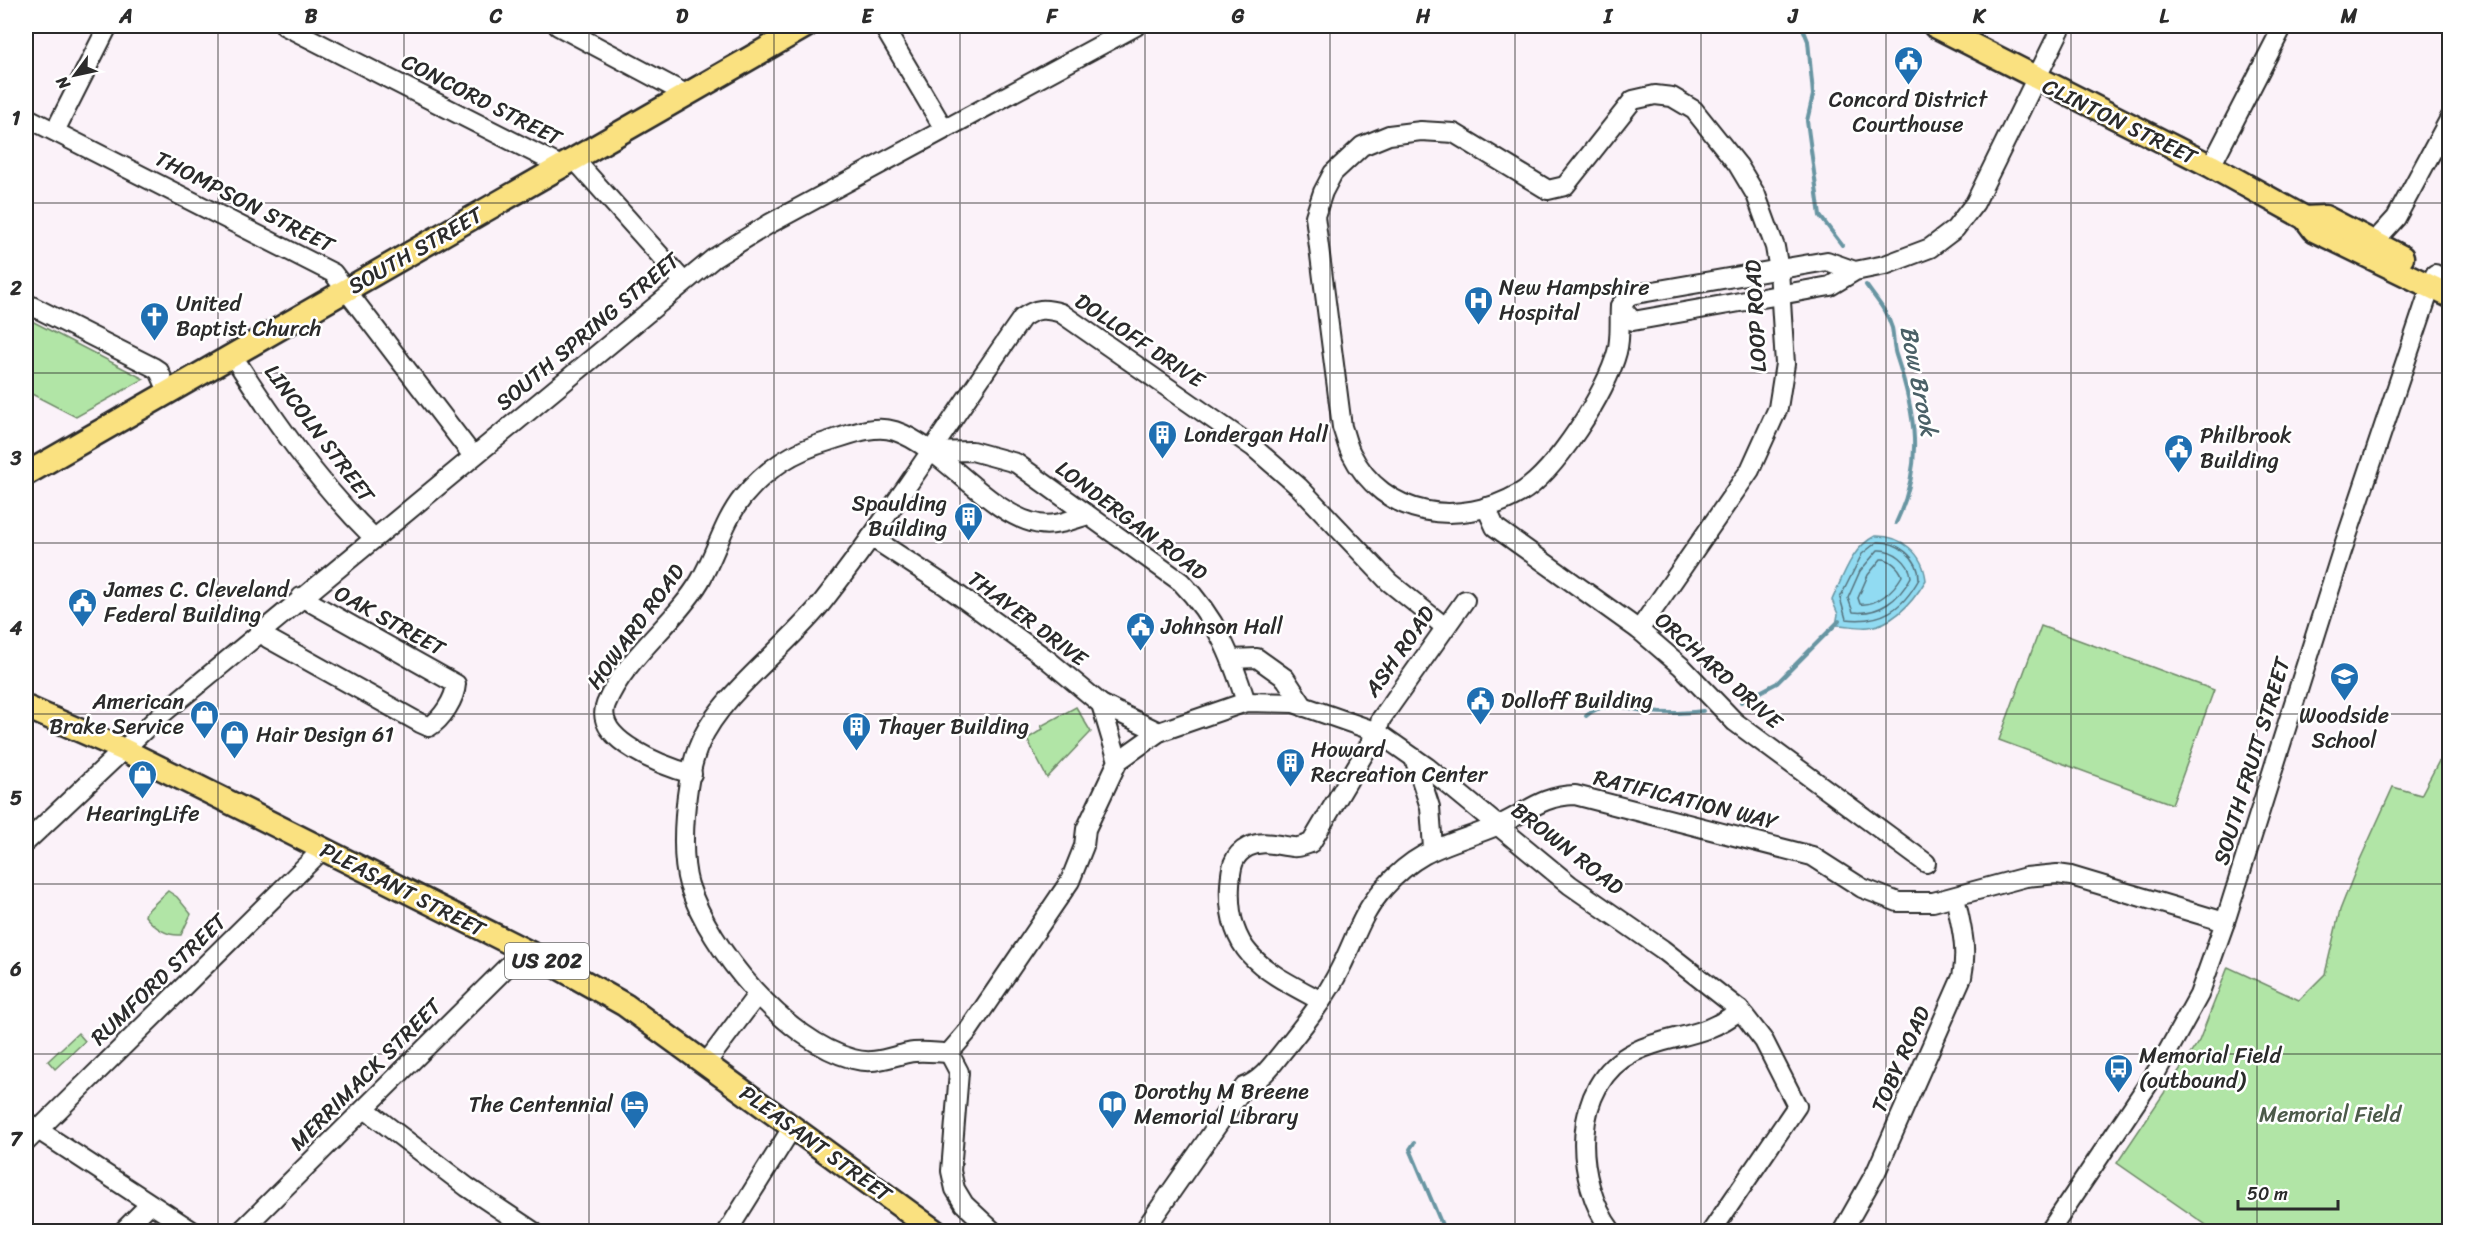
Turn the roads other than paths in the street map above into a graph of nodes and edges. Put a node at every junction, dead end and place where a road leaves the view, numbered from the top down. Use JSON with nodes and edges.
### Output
{"nodes":[{"id":1,"x":108,"y":26,"type":"edge"},
{"id":2,"x":558,"y":26,"type":"edge"},
{"id":3,"x":806,"y":26,"type":"edge"},
{"id":4,"x":883,"y":26,"type":"edge"},
{"id":5,"x":1136,"y":26,"type":"edge"},
{"id":6,"x":1935,"y":26,"type":"edge"},
{"id":7,"x":2062,"y":26,"type":"edge"},
{"id":8,"x":2283,"y":26,"type":"edge"},
{"id":9,"x":292,"y":27,"type":"edge"},
{"id":10,"x":2035,"y":78,"type":"junction"},
{"id":11,"x":686,"y":94,"type":"junction"},
{"id":12,"x":26,"y":117,"type":"edge"},
{"id":13,"x":2450,"y":118,"type":"edge"},
{"id":14,"x":944,"y":129,"type":"junction"},
{"id":15,"x":55,"y":131,"type":"junction"},
{"id":16,"x":568,"y":162,"type":"junction"},
{"id":17,"x":2211,"y":165,"type":"junction"},
{"id":18,"x":2305,"y":218,"type":"junction"},
{"id":19,"x":2374,"y":242,"type":"junction"},
{"id":20,"x":1779,"y":270,"type":"junction"},
{"id":21,"x":1855,"y":271,"type":"junction"},
{"id":22,"x":683,"y":281,"type":"junction"},
{"id":23,"x":2441,"y":285,"type":"edge"},
{"id":24,"x":346,"y":289,"type":"junction"},
{"id":25,"x":1782,"y":294,"type":"junction"},
{"id":26,"x":26,"y":303,"type":"edge"},
{"id":27,"x":1620,"y":306,"type":"junction"},
{"id":28,"x":232,"y":356,"type":"junction"},
{"id":29,"x":168,"y":391,"type":"junction"},
{"id":30,"x":930,"y":452,"type":"junction"},
{"id":31,"x":473,"y":456,"type":"junction"},
{"id":32,"x":26,"y":474,"type":"edge"},
{"id":33,"x":1486,"y":507,"type":"junction"},
{"id":34,"x":1088,"y":515,"type":"junction"},
{"id":35,"x":373,"y":537,"type":"junction"},
{"id":36,"x":871,"y":537,"type":"junction"},
{"id":37,"x":301,"y":597,"type":"junction"},
{"id":38,"x":1464,"y":600,"type":"dead end"},
{"id":39,"x":1445,"y":627,"type":"junction"},
{"id":40,"x":1639,"y":630,"type":"junction"},
{"id":41,"x":260,"y":631,"type":"junction"},
{"id":42,"x":1232,"y":659,"type":"junction"},
{"id":43,"x":1246,"y":702,"type":"junction"},
{"id":44,"x":1101,"y":704,"type":"junction"},
{"id":45,"x":26,"y":707,"type":"edge"},
{"id":46,"x":1304,"y":707,"type":"junction"},
{"id":47,"x":1159,"y":732,"type":"junction"},
{"id":48,"x":1377,"y":732,"type":"junction"},
{"id":49,"x":122,"y":749,"type":"junction"},
{"id":50,"x":1414,"y":758,"type":"junction"},
{"id":51,"x":1118,"y":761,"type":"junction"},
{"id":52,"x":692,"y":774,"type":"junction"},
{"id":53,"x":1499,"y":825,"type":"junction"},
{"id":54,"x":26,"y":842,"type":"edge"},
{"id":55,"x":1433,"y":848,"type":"junction"},
{"id":56,"x":323,"y":849,"type":"junction"},
{"id":57,"x":1926,"y":863,"type":"dead end"},
{"id":58,"x":1955,"y":897,"type":"junction"},
{"id":59,"x":2225,"y":922,"type":"junction"},
{"id":60,"x":524,"y":950,"type":"junction"},
{"id":61,"x":757,"y":995,"type":"junction"},
{"id":62,"x":1321,"y":1001,"type":"junction"},
{"id":63,"x":1740,"y":1010,"type":"junction"},
{"id":64,"x":949,"y":1053,"type":"junction"},
{"id":65,"x":707,"y":1062,"type":"junction"},
{"id":66,"x":365,"y":1109,"type":"junction"},
{"id":67,"x":792,"y":1128,"type":"junction"},
{"id":68,"x":30,"y":1131,"type":"edge"},
{"id":69,"x":150,"y":1204,"type":"junction"},
{"id":70,"x":122,"y":1232,"type":"edge"},
{"id":71,"x":194,"y":1232,"type":"edge"},
{"id":72,"x":240,"y":1232,"type":"edge"},
{"id":73,"x":534,"y":1232,"type":"edge"},
{"id":74,"x":727,"y":1232,"type":"edge"},
{"id":75,"x":936,"y":1232,"type":"edge"},
{"id":76,"x":994,"y":1232,"type":"edge"},
{"id":77,"x":1143,"y":1232,"type":"edge"},
{"id":78,"x":1612,"y":1232,"type":"edge"},
{"id":79,"x":1711,"y":1232,"type":"edge"},
{"id":80,"x":1842,"y":1232,"type":"edge"},
{"id":81,"x":2049,"y":1232,"type":"edge"}],
"edges":[{"from":1,"to":15,"type":"street"},
{"from":2,"to":11,"type":"street"},
{"from":3,"to":11,"type":"main road","name":"SOUTH STREET"},
{"from":4,"to":14,"type":"street"},
{"from":5,"to":14,"type":"street","name":"SOUTH SPRING STREET"},
{"from":6,"to":10,"type":"main road","name":"CLINTON STREET"},
{"from":7,"to":10,"type":"street"},
{"from":8,"to":17,"type":"street"},
{"from":9,"to":16,"type":"street","name":"CONCORD STREET"},
{"from":10,"to":17,"type":"main road","name":"CLINTON STREET"},
{"from":10,"to":21,"type":"street"},
{"from":11,"to":16,"type":"main road","name":"SOUTH STREET"},
{"from":12,"to":15,"type":"street","name":"THOMPSON STREET"},
{"from":13,"to":19,"type":"street"},
{"from":14,"to":22,"type":"street","name":"SOUTH SPRING STREET"},
{"from":15,"to":24,"type":"street","name":"THOMPSON STREET"},
{"from":16,"to":22,"type":"street","name":"CONCORD STREET"},
{"from":16,"to":24,"type":"main road","name":"SOUTH STREET"},
{"from":17,"to":18,"type":"main road","name":"CLINTON STREET"},
{"from":18,"to":19,"type":"main road","name":"CLINTON STREET"},
{"from":18,"to":23,"type":"main road","name":"CLINTON STREET"},
{"from":19,"to":23,"type":"main road","name":"CLINTON STREET"},
{"from":20,"to":21,"type":"street"},
{"from":20,"to":25,"type":"street","name":"LOOP ROAD"},
{"from":20,"to":27,"type":"street"},
{"from":20,"to":33,"type":"street","name":"LOOP ROAD"},
{"from":21,"to":25,"type":"street"},
{"from":22,"to":31,"type":"street","name":"SOUTH SPRING STREET"},
{"from":23,"to":59,"type":"street","name":"SOUTH FRUIT STREET"},
{"from":24,"to":28,"type":"main road","name":"SOUTH STREET"},
{"from":24,"to":31,"type":"street","name":"THOMPSON STREET"},
{"from":25,"to":27,"type":"street"},
{"from":25,"to":40,"type":"street","name":"LOOP ROAD"},
{"from":26,"to":29,"type":"street"},
{"from":27,"to":33,"type":"street","name":"LOOP ROAD"},
{"from":28,"to":29,"type":"main road","name":"SOUTH STREET"},
{"from":28,"to":35,"type":"street","name":"LINCOLN STREET"},
{"from":29,"to":32,"type":"main road","name":"SOUTH STREET"},
{"from":30,"to":34,"type":"street","name":"LONDERGAN ROAD"},
{"from":30,"to":34,"type":"street","name":"HOWARD ROAD"},
{"from":30,"to":36,"type":"street","name":"DOLLOFF DRIVE"},
{"from":30,"to":39,"type":"street","name":"DOLLOFF DRIVE"},
{"from":30,"to":52,"type":"street","name":"HOWARD ROAD"},
{"from":31,"to":35,"type":"street","name":"SOUTH SPRING STREET"},
{"from":33,"to":40,"type":"street","name":"ORCHARD DRIVE"},
{"from":34,"to":42,"type":"street","name":"LONDERGAN ROAD"},
{"from":35,"to":37,"type":"street","name":"SOUTH SPRING STREET"},
{"from":36,"to":44,"type":"street","name":"THAYER DRIVE"},
{"from":36,"to":52,"type":"street","name":"DOLLOFF DRIVE"},
{"from":37,"to":41,"type":"street","name":"SOUTH SPRING STREET"},
{"from":37,"to":41,"type":"street","name":"OAK STREET"},
{"from":38,"to":39,"type":"street","name":"ASH ROAD"},
{"from":39,"to":48,"type":"street","name":"ASH ROAD"},
{"from":40,"to":57,"type":"street","name":"ORCHARD DRIVE"},
{"from":41,"to":49,"type":"street","name":"SOUTH SPRING STREET"},
{"from":42,"to":43,"type":"street","name":"LONDERGAN ROAD"},
{"from":42,"to":46,"type":"street"},
{"from":43,"to":46,"type":"street","name":"BROWN ROAD"},
{"from":43,"to":47,"type":"street","name":"BROWN ROAD"},
{"from":44,"to":47,"type":"street","name":"THAYER DRIVE"},
{"from":44,"to":51,"type":"street"},
{"from":45,"to":49,"type":"main road","name":"PLEASANT STREET","number":"US 202"},
{"from":46,"to":48,"type":"street","name":"BROWN ROAD"},
{"from":47,"to":51,"type":"street","name":"BROWN ROAD"},
{"from":48,"to":50,"type":"street","name":"BROWN ROAD"},
{"from":48,"to":62,"type":"street","name":"ASH ROAD"},
{"from":49,"to":54,"type":"street","name":"SOUTH SPRING STREET"},
{"from":49,"to":56,"type":"main road","name":"PLEASANT STREET","number":"US 202"},
{"from":50,"to":53,"type":"street","name":"BROWN ROAD"},
{"from":50,"to":55,"type":"street"},
{"from":51,"to":64,"type":"street"},
{"from":52,"to":61,"type":"street","name":"DOLLOFF DRIVE"},
{"from":53,"to":55,"type":"street","name":"RATIFICATION WAY"},
{"from":53,"to":58,"type":"street","name":"RATIFICATION WAY"},
{"from":53,"to":63,"type":"street","name":"BROWN ROAD"},
{"from":55,"to":62,"type":"street","name":"RATIFICATION WAY"},
{"from":56,"to":60,"type":"main road","name":"PLEASANT STREET","number":"US 202"},
{"from":56,"to":68,"type":"street","name":"RUMFORD STREET"},
{"from":58,"to":59,"type":"street","name":"RATIFICATION WAY"},
{"from":58,"to":80,"type":"street","name":"TOBY ROAD"},
{"from":59,"to":81,"type":"street","name":"SOUTH FRUIT STREET"},
{"from":60,"to":65,"type":"main road","name":"PLEASANT STREET","number":"US 202"},
{"from":60,"to":66,"type":"street","name":"MERRIMACK STREET"},
{"from":61,"to":64,"type":"street","name":"DOLLOFF DRIVE"},
{"from":61,"to":65,"type":"street"},
{"from":62,"to":77,"type":"street","name":"RATIFICATION WAY"},
{"from":63,"to":78,"type":"street"},
{"from":63,"to":79,"type":"street","name":"BROWN ROAD"},
{"from":64,"to":76,"type":"street"},
{"from":65,"to":67,"type":"main road","name":"PLEASANT STREET","number":"US 202"},
{"from":66,"to":72,"type":"street","name":"MERRIMACK STREET"},
{"from":66,"to":73,"type":"street"},
{"from":67,"to":74,"type":"street"},
{"from":67,"to":75,"type":"main road","name":"PLEASANT STREET","number":"US 202"},
{"from":68,"to":69,"type":"street"},
{"from":69,"to":70,"type":"street"},
{"from":69,"to":71,"type":"street"}]}
